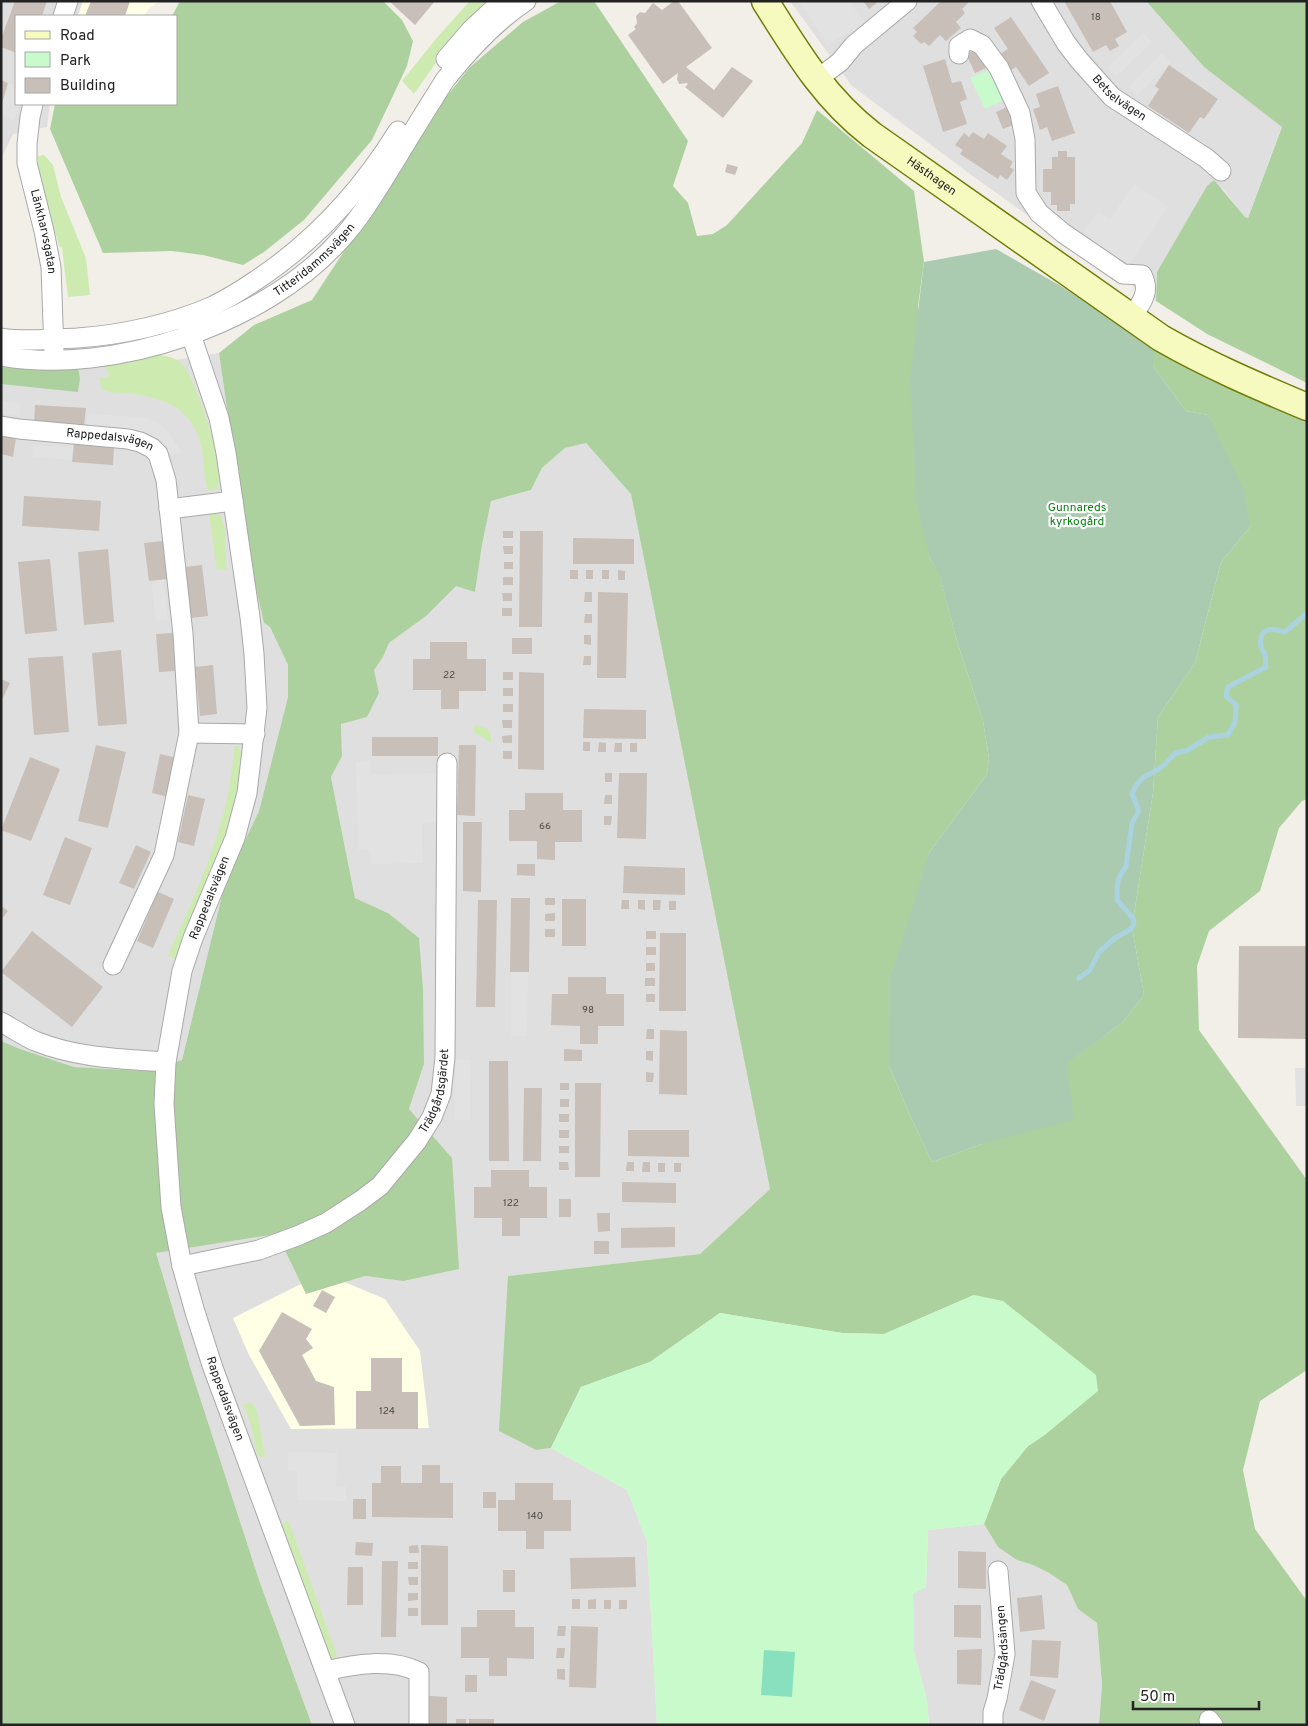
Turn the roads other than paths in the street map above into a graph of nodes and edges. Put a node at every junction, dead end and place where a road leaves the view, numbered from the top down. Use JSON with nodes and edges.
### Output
{"nodes":[{"id":1,"x":68,"y":1,"type":"edge"},
{"id":2,"x":502,"y":1,"type":"edge"},
{"id":3,"x":526,"y":1,"type":"edge"},
{"id":4,"x":765,"y":1,"type":"edge"},
{"id":5,"x":907,"y":1,"type":"edge"},
{"id":6,"x":1041,"y":1,"type":"edge"},
{"id":7,"x":62,"y":15,"type":"edge"},
{"id":8,"x":959,"y":54,"type":"dead end"},
{"id":9,"x":816,"y":80,"type":"junction"},
{"id":10,"x":33,"y":105,"type":"edge"},
{"id":11,"x":1221,"y":171,"type":"dead end"},
{"id":12,"x":185,"y":317,"type":"junction"},
{"id":13,"x":1132,"y":317,"type":"junction"},
{"id":14,"x":191,"y":335,"type":"junction"},
{"id":15,"x":1,"y":338,"type":"edge"},
{"id":16,"x":53,"y":339,"type":"junction"},
{"id":17,"x":1,"y":356,"type":"edge"},
{"id":18,"x":54,"y":361,"type":"junction"},
{"id":19,"x":1307,"y":407,"type":"edge"},
{"id":20,"x":1,"y":426,"type":"edge"},
{"id":21,"x":233,"y":501,"type":"junction"},
{"id":22,"x":169,"y":510,"type":"junction"},
{"id":23,"x":189,"y":733,"type":"junction"},
{"id":24,"x":255,"y":734,"type":"junction"},
{"id":25,"x":447,"y":763,"type":"dead end"},
{"id":26,"x":113,"y":965,"type":"dead end"},
{"id":27,"x":1,"y":1022,"type":"edge"},
{"id":28,"x":166,"y":1062,"type":"junction"},
{"id":29,"x":182,"y":1266,"type":"junction"},
{"id":30,"x":998,"y":1571,"type":"dead end"},
{"id":31,"x":326,"y":1670,"type":"junction"},
{"id":32,"x":345,"y":1725,"type":"edge"},
{"id":33,"x":420,"y":1725,"type":"edge"},
{"id":34,"x":993,"y":1725,"type":"edge"}],
"edges":[{"from":1,"to":7,"type":"street"},
{"from":2,"to":12,"type":"street","name":"Titteridammsvägen"},
{"from":3,"to":14,"type":"street","name":"Titteridammsvägen"},
{"from":4,"to":9,"type":"street","name":"Hästhagen"},
{"from":5,"to":9,"type":"street"},
{"from":6,"to":11,"type":"street","name":"Betselvägen"},
{"from":8,"to":13,"type":"street"},
{"from":9,"to":13,"type":"street","name":"Hästhagen"},
{"from":10,"to":16,"type":"street","name":"Länkharvsgatan"},
{"from":12,"to":14,"type":"street","name":"Rappedalsvägen"},
{"from":12,"to":16,"type":"street","name":"Titteridammsvägen"},
{"from":13,"to":19,"type":"street","name":"Hästhagen"},
{"from":14,"to":18,"type":"street","name":"Titteridammsvägen"},
{"from":14,"to":21,"type":"street","name":"Rappedalsvägen"},
{"from":15,"to":16,"type":"street","name":"Titteridammsvägen"},
{"from":16,"to":18,"type":"street","name":"Länkharvsgatan"},
{"from":17,"to":18,"type":"street","name":"Titteridammsvägen"},
{"from":20,"to":22,"type":"street","name":"Rappedalsvägen"},
{"from":21,"to":22,"type":"street"},
{"from":21,"to":24,"type":"street","name":"Rappedalsvägen"},
{"from":22,"to":23,"type":"street","name":"Rappedalsvägen"},
{"from":23,"to":24,"type":"street"},
{"from":23,"to":26,"type":"street","name":"Rappedalsvägen"},
{"from":24,"to":28,"type":"street","name":"Rappedalsvägen"},
{"from":25,"to":29,"type":"street","name":"Trädgårdsgärdet"},
{"from":27,"to":28,"type":"street"},
{"from":28,"to":29,"type":"street","name":"Rappedalsvägen"},
{"from":29,"to":31,"type":"street","name":"Rappedalsvägen"},
{"from":30,"to":34,"type":"street","name":"Trädgårdsängen"},
{"from":31,"to":32,"type":"street","name":"Rappedalsvägen"},
{"from":31,"to":33,"type":"street"}]}
